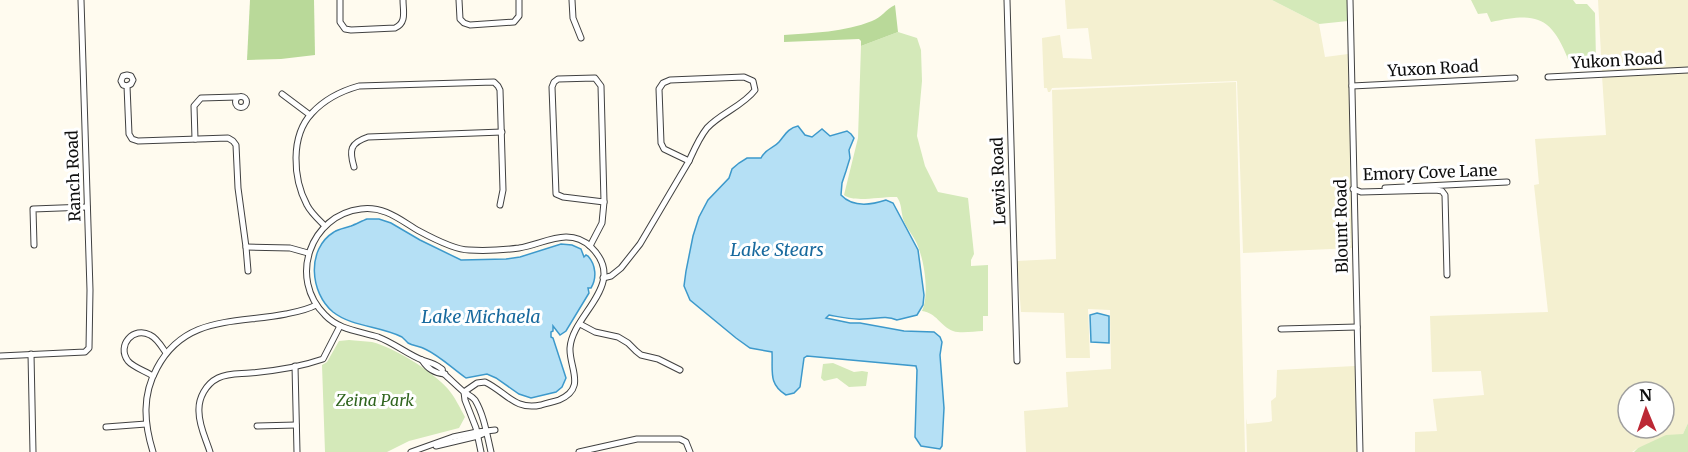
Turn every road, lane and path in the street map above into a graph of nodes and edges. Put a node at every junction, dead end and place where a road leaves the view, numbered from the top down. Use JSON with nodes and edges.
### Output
{"nodes":[{"id":1,"x":81,"y":0,"type":"edge"},
{"id":2,"x":339,"y":0,"type":"edge"},
{"id":3,"x":403,"y":0,"type":"edge"},
{"id":4,"x":459,"y":0,"type":"edge"},
{"id":5,"x":519,"y":0,"type":"edge"},
{"id":6,"x":572,"y":0,"type":"edge"},
{"id":7,"x":1007,"y":0,"type":"edge"},
{"id":8,"x":1350,"y":0,"type":"edge"},
{"id":9,"x":581,"y":38,"type":"dead end"},
{"id":10,"x":1688,"y":70,"type":"edge"},
{"id":11,"x":1548,"y":77,"type":"dead end"},
{"id":12,"x":1515,"y":78,"type":"dead end"},
{"id":13,"x":127,"y":86,"type":"dead end"},
{"id":14,"x":1352,"y":86,"type":"junction"},
{"id":15,"x":282,"y":94,"type":"dead end"},
{"id":16,"x":237,"y":97,"type":"dead end"},
{"id":17,"x":310,"y":115,"type":"junction"},
{"id":18,"x":502,"y":132,"type":"junction"},
{"id":19,"x":195,"y":139,"type":"junction"},
{"id":20,"x":689,"y":161,"type":"junction"},
{"id":21,"x":354,"y":167,"type":"dead end"},
{"id":22,"x":1507,"y":182,"type":"dead end"},
{"id":23,"x":1353,"y":189,"type":"junction"},
{"id":24,"x":604,"y":202,"type":"junction"},
{"id":25,"x":500,"y":205,"type":"dead end"},
{"id":26,"x":87,"y":207,"type":"junction"},
{"id":27,"x":325,"y":226,"type":"junction"},
{"id":28,"x":34,"y":245,"type":"dead end"},
{"id":29,"x":590,"y":246,"type":"junction"},
{"id":30,"x":246,"y":247,"type":"junction"},
{"id":31,"x":308,"y":254,"type":"junction"},
{"id":32,"x":248,"y":271,"type":"dead end"},
{"id":33,"x":1447,"y":275,"type":"dead end"},
{"id":34,"x":603,"y":278,"type":"junction"},
{"id":35,"x":316,"y":305,"type":"junction"},
{"id":36,"x":580,"y":324,"type":"junction"},
{"id":37,"x":340,"y":326,"type":"junction"},
{"id":38,"x":1357,"y":327,"type":"junction"},
{"id":39,"x":1281,"y":329,"type":"dead end"},
{"id":40,"x":166,"y":352,"type":"junction"},
{"id":41,"x":31,"y":354,"type":"junction"},
{"id":42,"x":0,"y":356,"type":"edge"},
{"id":43,"x":1017,"y":361,"type":"dead end"},
{"id":44,"x":295,"y":366,"type":"junction"},
{"id":45,"x":680,"y":370,"type":"dead end"},
{"id":46,"x":153,"y":376,"type":"junction"},
{"id":47,"x":464,"y":392,"type":"junction"},
{"id":48,"x":146,"y":424,"type":"junction"},
{"id":49,"x":296,"y":425,"type":"junction"},
{"id":50,"x":257,"y":426,"type":"dead end"},
{"id":51,"x":106,"y":427,"type":"dead end"},
{"id":52,"x":495,"y":430,"type":"dead end"},
{"id":53,"x":486,"y":432,"type":"junction"},
{"id":54,"x":478,"y":434,"type":"junction"},
{"id":55,"x":33,"y":452,"type":"edge"},
{"id":56,"x":153,"y":452,"type":"edge"},
{"id":57,"x":210,"y":452,"type":"edge"},
{"id":58,"x":297,"y":452,"type":"edge"},
{"id":59,"x":412,"y":452,"type":"edge"},
{"id":60,"x":481,"y":452,"type":"edge"},
{"id":61,"x":491,"y":452,"type":"edge"},
{"id":62,"x":579,"y":452,"type":"edge"},
{"id":63,"x":691,"y":452,"type":"edge"},
{"id":64,"x":1360,"y":452,"type":"edge"}],
"edges":[{"from":1,"to":26,"type":"street","name":"Ranch Road"},
{"from":2,"to":3,"type":"street"},
{"from":4,"to":5,"type":"street"},
{"from":6,"to":9,"type":"street"},
{"from":7,"to":43,"type":"street","name":"Lewis Road"},
{"from":8,"to":14,"type":"street","name":"Blount Road"},
{"from":10,"to":11,"type":"street","name":"Yukon Road"},
{"from":12,"to":14,"type":"street","name":"Yuxon Road"},
{"from":13,"to":19,"type":"street"},
{"from":14,"to":23,"type":"street","name":"Blount Road"},
{"from":15,"to":17,"type":"street"},
{"from":16,"to":19,"type":"street"},
{"from":17,"to":18,"type":"street"},
{"from":17,"to":27,"type":"street"},
{"from":18,"to":21,"type":"street"},
{"from":18,"to":25,"type":"street"},
{"from":19,"to":30,"type":"street"},
{"from":20,"to":20,"type":"street"},
{"from":20,"to":34,"type":"street"},
{"from":22,"to":23,"type":"street","name":"Emory Cove Lane"},
{"from":23,"to":33,"type":"street"},
{"from":23,"to":38,"type":"street","name":"Blount Road"},
{"from":24,"to":24,"type":"street"},
{"from":24,"to":29,"type":"street"},
{"from":26,"to":28,"type":"street"},
{"from":26,"to":41,"type":"street","name":"Ranch Road"},
{"from":27,"to":29,"type":"street"},
{"from":27,"to":31,"type":"street"},
{"from":29,"to":34,"type":"street"},
{"from":30,"to":31,"type":"street"},
{"from":30,"to":32,"type":"street"},
{"from":31,"to":35,"type":"street"},
{"from":34,"to":36,"type":"street"},
{"from":35,"to":37,"type":"street"},
{"from":35,"to":40,"type":"street"},
{"from":36,"to":45,"type":"street"},
{"from":36,"to":47,"type":"street"},
{"from":37,"to":44,"type":"street"},
{"from":37,"to":47,"type":"street"},
{"from":38,"to":39,"type":"street"},
{"from":38,"to":64,"type":"street","name":"Blount Road"},
{"from":40,"to":46,"type":"street"},
{"from":40,"to":46,"type":"street"},
{"from":41,"to":42,"type":"street"},
{"from":41,"to":55,"type":"street"},
{"from":44,"to":49,"type":"street"},
{"from":44,"to":57,"type":"street"},
{"from":46,"to":48,"type":"street"},
{"from":47,"to":53,"type":"street"},
{"from":47,"to":54,"type":"street"},
{"from":48,"to":51,"type":"street"},
{"from":48,"to":56,"type":"street"},
{"from":49,"to":50,"type":"street"},
{"from":49,"to":58,"type":"street"},
{"from":52,"to":53,"type":"street"},
{"from":53,"to":54,"type":"street"},
{"from":53,"to":61,"type":"street"},
{"from":54,"to":59,"type":"street"},
{"from":54,"to":60,"type":"street"},
{"from":62,"to":63,"type":"street"}]}
